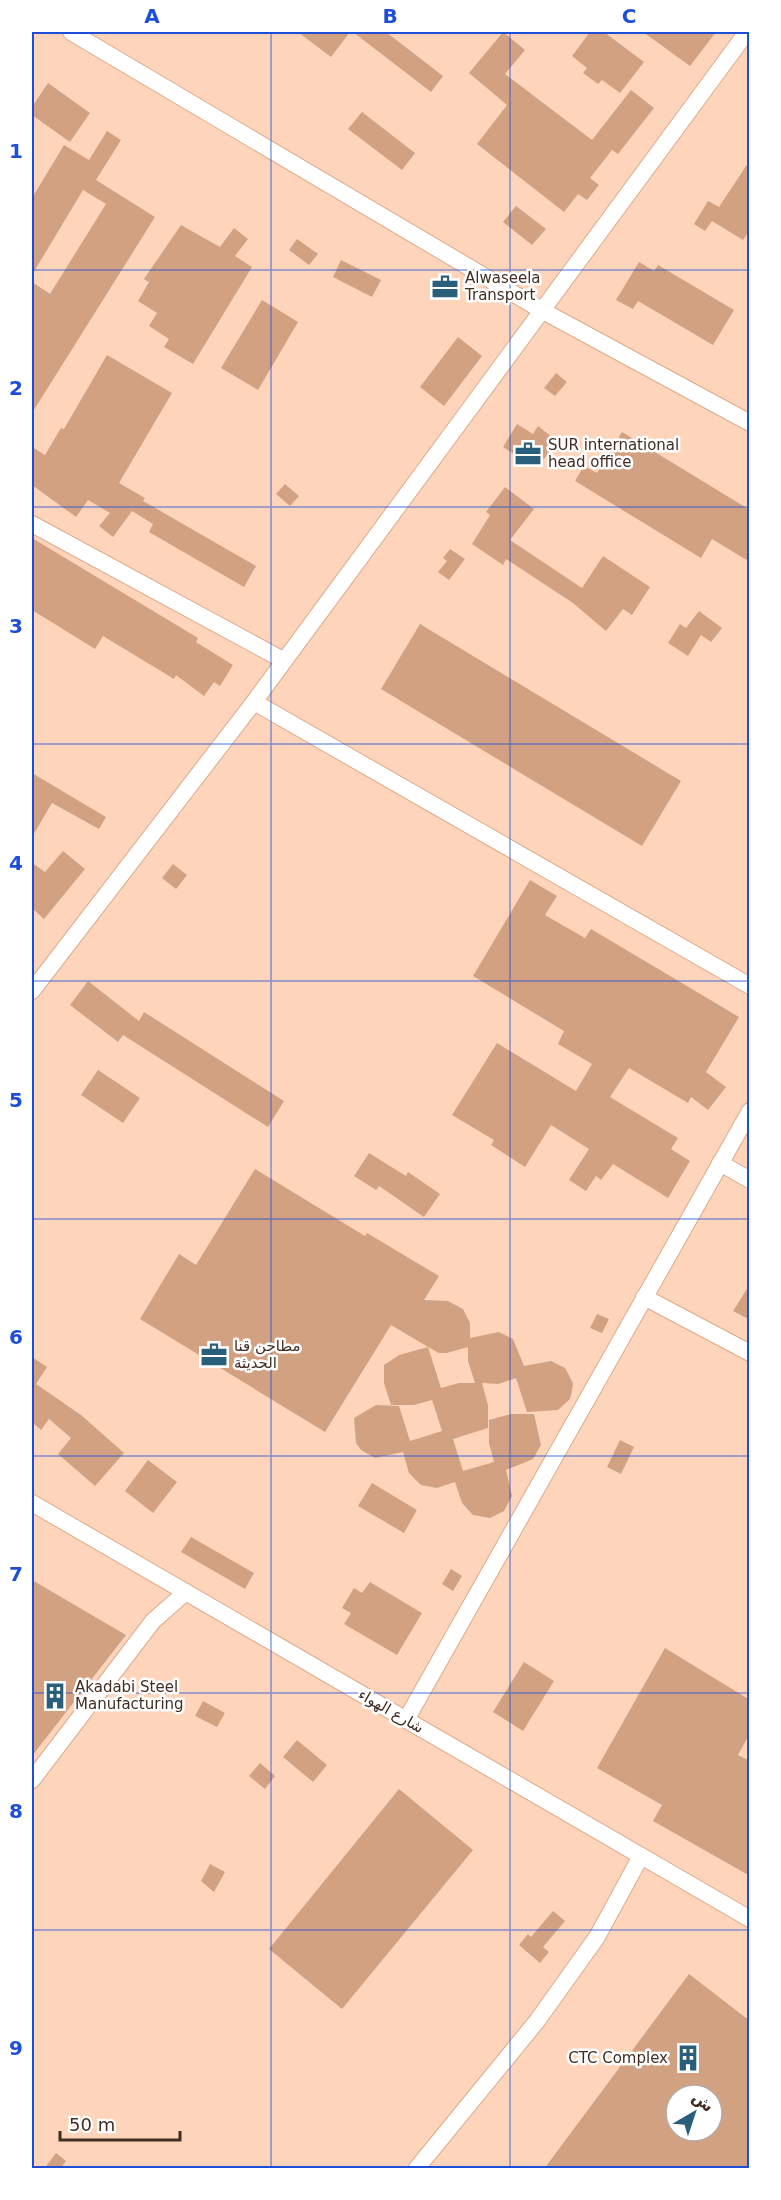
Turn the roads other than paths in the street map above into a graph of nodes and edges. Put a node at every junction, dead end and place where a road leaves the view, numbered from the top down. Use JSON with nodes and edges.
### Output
{"nodes":[{"id":1,"x":71,"y":32,"type":"edge"},
{"id":2,"x":747,"y":32,"type":"edge"},
{"id":3,"x":543,"y":311,"type":"junction"},
{"id":4,"x":750,"y":423,"type":"edge"},
{"id":5,"x":32,"y":524,"type":"edge"},
{"id":6,"x":283,"y":660,"type":"junction"},
{"id":7,"x":254,"y":702,"type":"junction"},
{"id":8,"x":750,"y":986,"type":"edge"},
{"id":9,"x":32,"y":991,"type":"edge"},
{"id":10,"x":750,"y":1111,"type":"edge"},
{"id":11,"x":720,"y":1163,"type":"junction"},
{"id":12,"x":750,"y":1180,"type":"edge"},
{"id":13,"x":644,"y":1297,"type":"junction"},
{"id":14,"x":750,"y":1353,"type":"edge"},
{"id":15,"x":32,"y":1503,"type":"edge"},
{"id":16,"x":186,"y":1592,"type":"junction"},
{"id":17,"x":406,"y":1720,"type":"junction"},
{"id":18,"x":32,"y":1780,"type":"edge"},
{"id":19,"x":642,"y":1856,"type":"junction"},
{"id":20,"x":750,"y":1919,"type":"edge"},
{"id":21,"x":417,"y":2169,"type":"edge"}],
"edges":[{"from":1,"to":3,"type":"street"},
{"from":2,"to":3,"type":"street"},
{"from":3,"to":4,"type":"street"},
{"from":3,"to":6,"type":"street"},
{"from":5,"to":6,"type":"street"},
{"from":6,"to":7,"type":"street"},
{"from":7,"to":8,"type":"street"},
{"from":7,"to":9,"type":"street"},
{"from":10,"to":11,"type":"street"},
{"from":11,"to":12,"type":"street"},
{"from":11,"to":13,"type":"street"},
{"from":13,"to":14,"type":"street"},
{"from":13,"to":17,"type":"street"},
{"from":15,"to":16,"type":"street","name":"شارع الهواء"},
{"from":16,"to":17,"type":"street","name":"شارع الهواء"},
{"from":16,"to":18,"type":"street"},
{"from":17,"to":19,"type":"street","name":"شارع الهواء"},
{"from":19,"to":20,"type":"street","name":"شارع الهواء"},
{"from":19,"to":21,"type":"street"}]}
